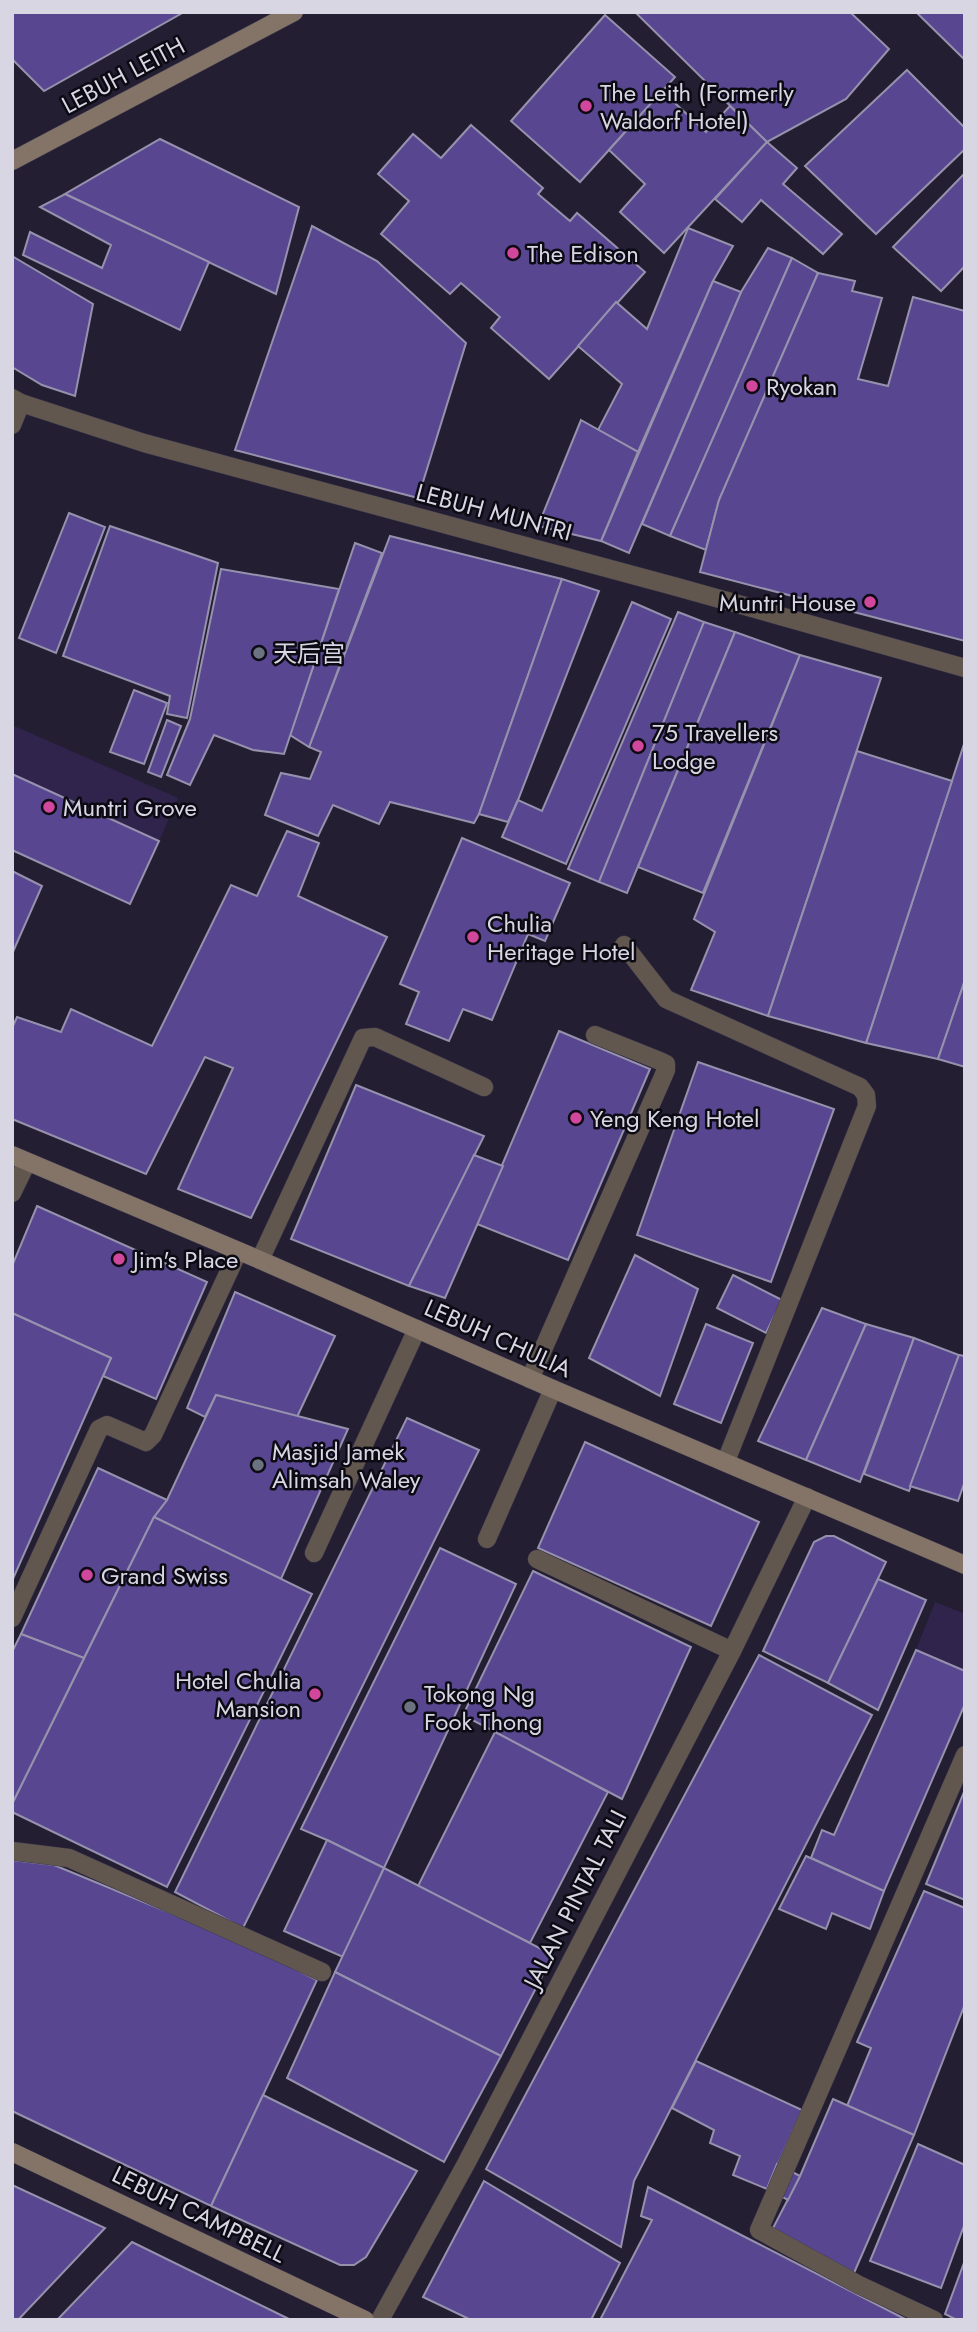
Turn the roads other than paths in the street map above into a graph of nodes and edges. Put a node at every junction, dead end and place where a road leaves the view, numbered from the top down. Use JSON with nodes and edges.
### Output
{"nodes":[{"id":1,"x":294,"y":12,"type":"edge"},
{"id":2,"x":13,"y":161,"type":"edge"},
{"id":3,"x":17,"y":400,"type":"edge"},
{"id":4,"x":12,"y":425,"type":"edge"},
{"id":5,"x":965,"y":668,"type":"edge"},
{"id":6,"x":624,"y":945,"type":"dead end"},
{"id":7,"x":595,"y":1035,"type":"dead end"},
{"id":8,"x":484,"y":1087,"type":"dead end"},
{"id":9,"x":20,"y":1158,"type":"edge"},
{"id":10,"x":12,"y":1193,"type":"edge"},
{"id":11,"x":238,"y":1252,"type":"junction"},
{"id":12,"x":260,"y":1259,"type":"junction"},
{"id":13,"x":417,"y":1329,"type":"junction"},
{"id":14,"x":530,"y":1379,"type":"junction"},
{"id":15,"x":553,"y":1389,"type":"junction"},
{"id":16,"x":726,"y":1461,"type":"junction"},
{"id":17,"x":807,"y":1497,"type":"junction"},
{"id":18,"x":487,"y":1539,"type":"dead end"},
{"id":19,"x":314,"y":1553,"type":"dead end"},
{"id":20,"x":537,"y":1559,"type":"dead end"},
{"id":21,"x":965,"y":1565,"type":"edge"},
{"id":22,"x":12,"y":1618,"type":"edge"},
{"id":23,"x":732,"y":1651,"type":"junction"},
{"id":24,"x":965,"y":1755,"type":"edge"},
{"id":25,"x":12,"y":1851,"type":"edge"},
{"id":26,"x":322,"y":1972,"type":"dead end"},
{"id":27,"x":12,"y":2152,"type":"edge"},
{"id":28,"x":365,"y":2320,"type":"edge"},
{"id":29,"x":380,"y":2320,"type":"edge"},
{"id":30,"x":934,"y":2320,"type":"edge"}],
"edges":[{"from":1,"to":2,"type":"main road","name":"LEBUH LEITH"},
{"from":3,"to":4,"type":"street"},
{"from":3,"to":5,"type":"street","name":"LEBUH MUNTRI"},
{"from":6,"to":16,"type":"street"},
{"from":7,"to":14,"type":"street"},
{"from":8,"to":12,"type":"street"},
{"from":9,"to":10,"type":"street"},
{"from":9,"to":11,"type":"main road","name":"LEBUH CHULIA"},
{"from":11,"to":12,"type":"main road","name":"LEBUH CHULIA"},
{"from":11,"to":22,"type":"street"},
{"from":12,"to":13,"type":"main road","name":"LEBUH CHULIA"},
{"from":13,"to":14,"type":"main road","name":"LEBUH CHULIA"},
{"from":13,"to":19,"type":"street"},
{"from":14,"to":15,"type":"main road","name":"LEBUH CHULIA"},
{"from":15,"to":16,"type":"main road","name":"LEBUH CHULIA"},
{"from":15,"to":18,"type":"street"},
{"from":16,"to":17,"type":"main road","name":"LEBUH CHULIA"},
{"from":17,"to":21,"type":"main road","name":"LEBUH CHULIA"},
{"from":17,"to":23,"type":"street","name":"JALAN PINTAL TALI"},
{"from":20,"to":23,"type":"street"},
{"from":23,"to":29,"type":"street","name":"JALAN PINTAL TALI"},
{"from":24,"to":30,"type":"street"},
{"from":25,"to":26,"type":"street"},
{"from":27,"to":28,"type":"main road","name":"LEBUH CAMPBELL"}]}
